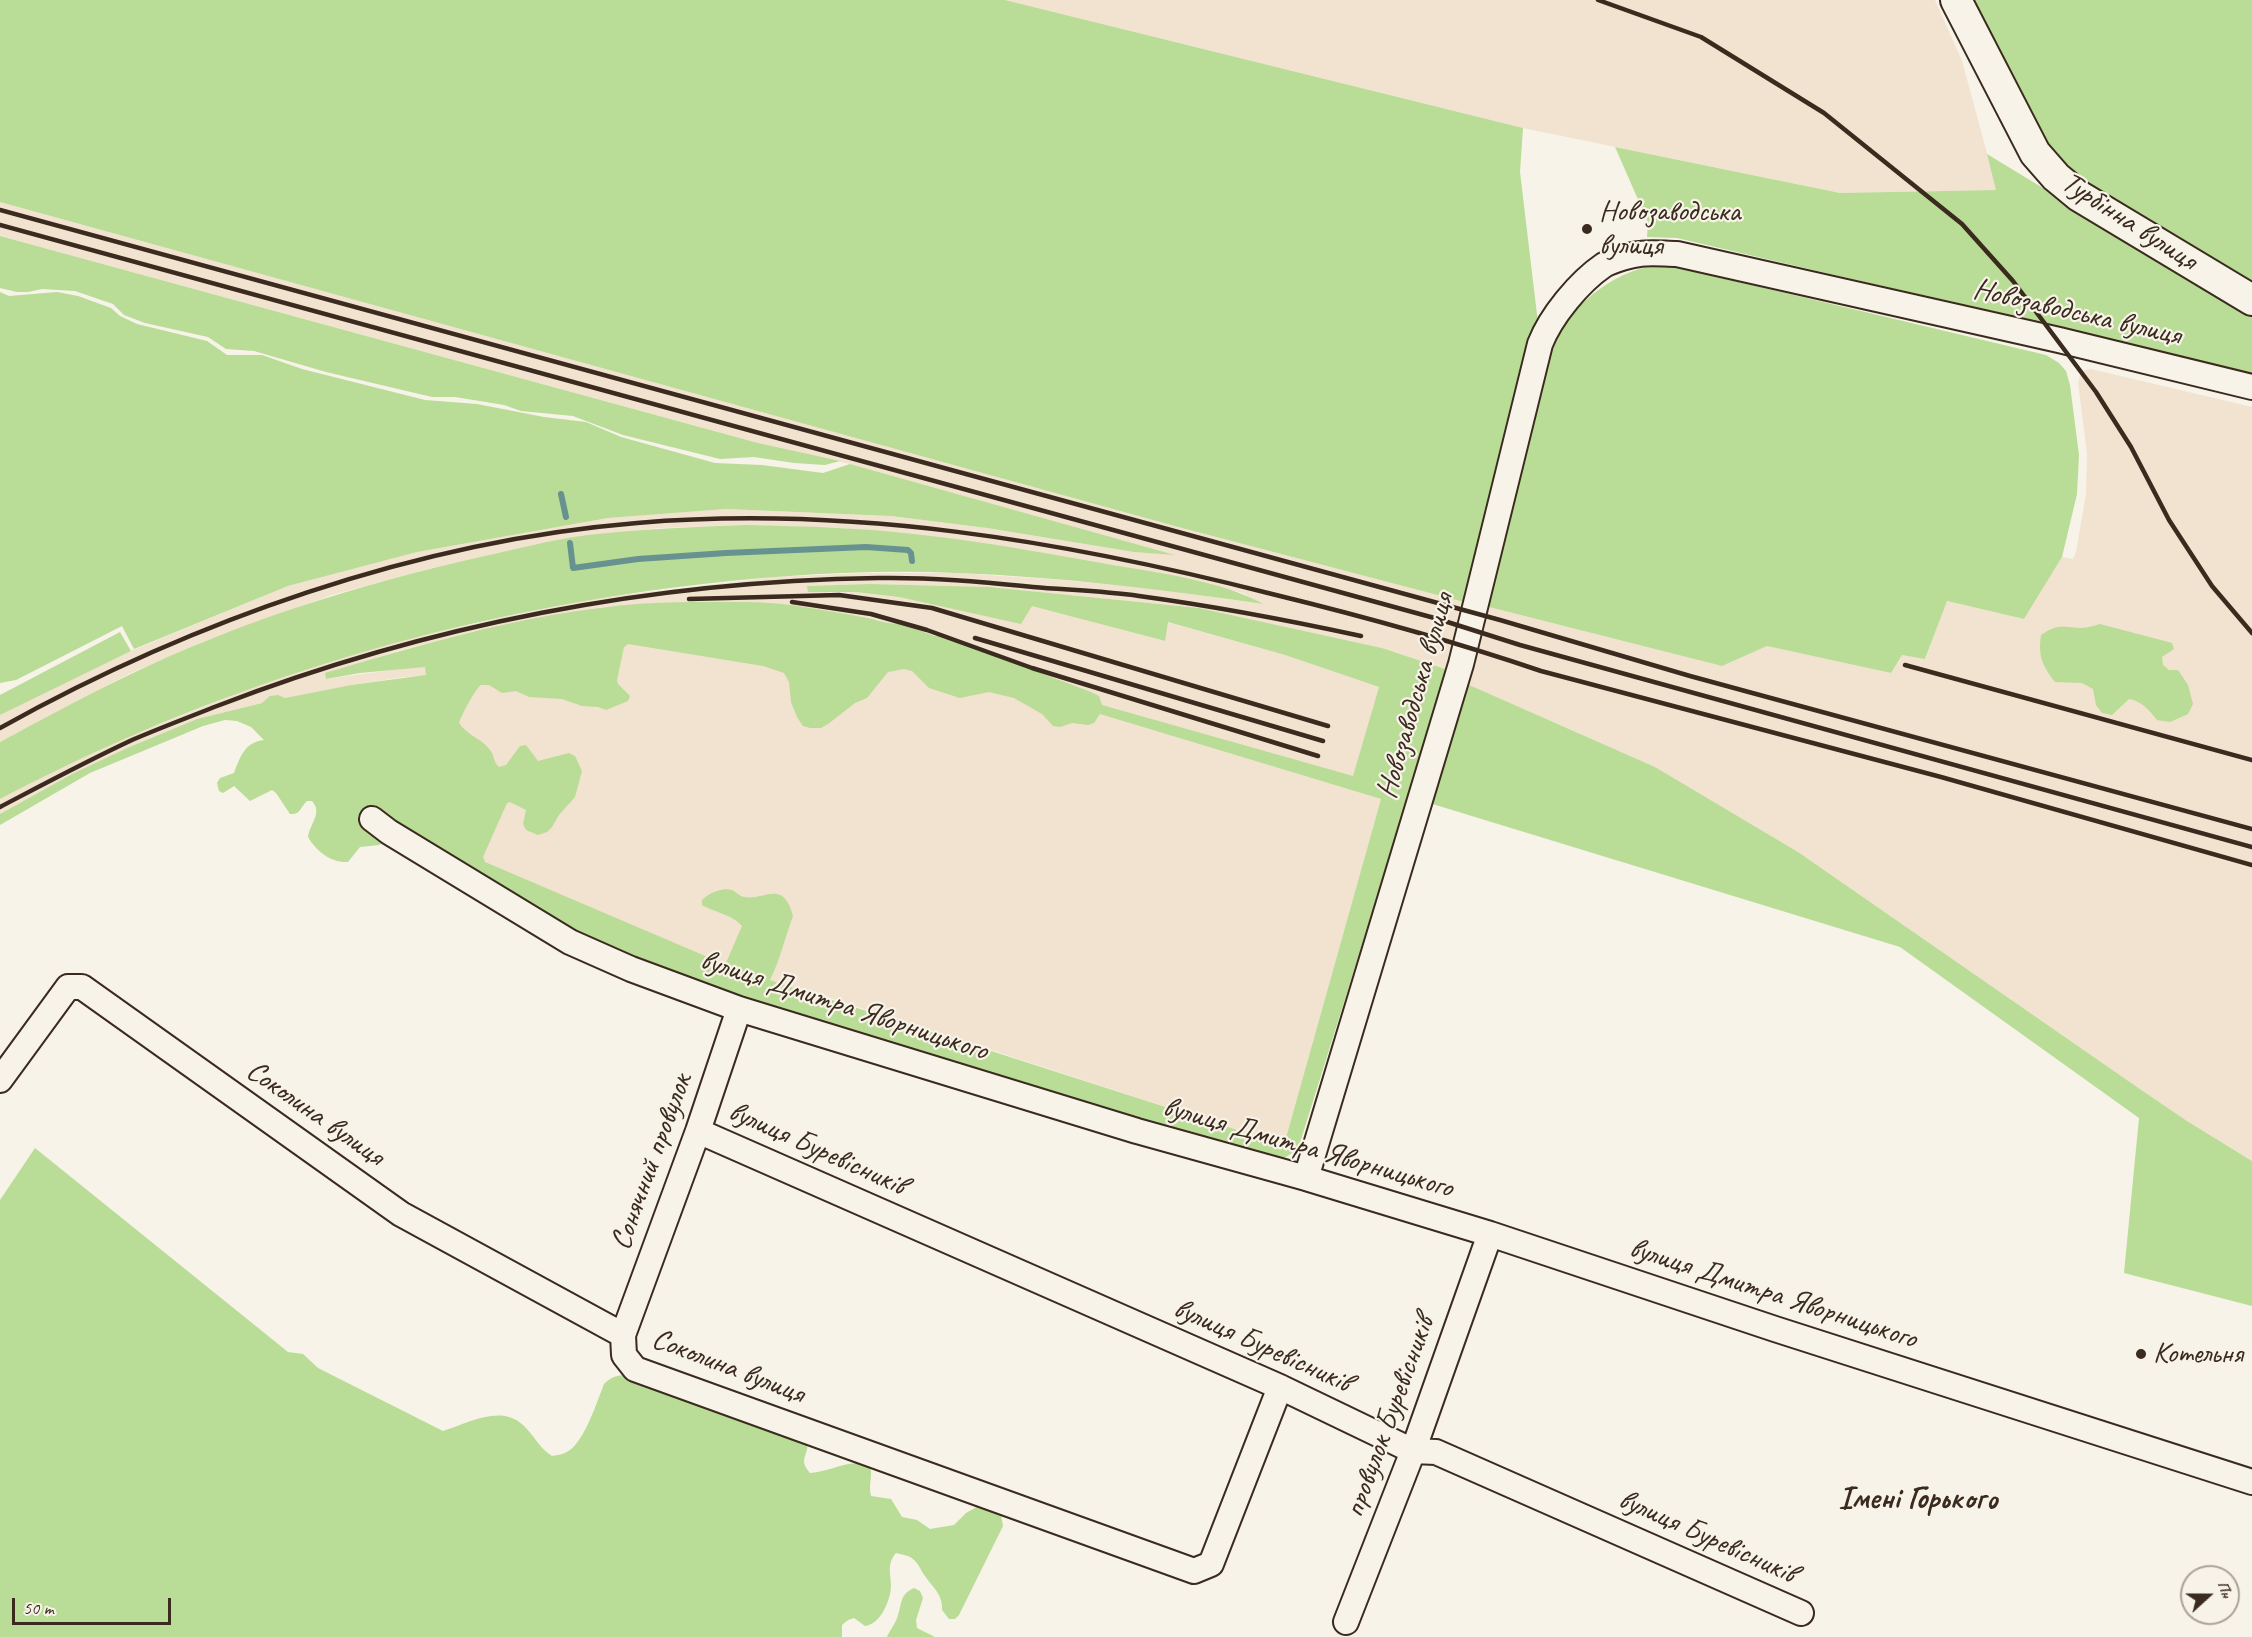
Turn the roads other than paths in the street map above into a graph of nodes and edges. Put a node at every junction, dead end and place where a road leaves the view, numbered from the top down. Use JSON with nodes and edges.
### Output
{"nodes":[{"id":1,"x":1956,"y":0,"type":"edge"},
{"id":2,"x":2252,"y":300,"type":"edge"},
{"id":3,"x":2252,"y":387,"type":"edge"},
{"id":4,"x":372,"y":819,"type":"dead end"},
{"id":5,"x":740,"y":1009,"type":"junction"},
{"id":6,"x":0,"y":1080,"type":"edge"},
{"id":7,"x":698,"y":1131,"type":"junction"},
{"id":8,"x":1306,"y":1178,"type":"junction"},
{"id":9,"x":1490,"y":1234,"type":"junction"},
{"id":10,"x":623,"y":1335,"type":"junction"},
{"id":11,"x":1280,"y":1387,"type":"junction"},
{"id":12,"x":1413,"y":1451,"type":"junction"},
{"id":13,"x":2252,"y":1482,"type":"edge"},
{"id":14,"x":1801,"y":1613,"type":"dead end"},
{"id":15,"x":1346,"y":1622,"type":"dead end"}],
"edges":[{"from":1,"to":2,"type":"street","name":"Турбінна вулиця"},
{"from":3,"to":8,"type":"street","name":"Новозаводська вулиця"},
{"from":4,"to":5,"type":"street","name":"вулиця Дмитра Яворницького"},
{"from":5,"to":7,"type":"street","name":"Сонячний провулок"},
{"from":5,"to":8,"type":"street","name":"вулиця Дмитра Яворницького"},
{"from":6,"to":10,"type":"street","name":"Соколина вулиця"},
{"from":7,"to":10,"type":"street","name":"Сонячний провулок"},
{"from":7,"to":11,"type":"street","name":"вулиця Буревісників"},
{"from":8,"to":9,"type":"street","name":"вулиця Дмитра Яворницького"},
{"from":9,"to":12,"type":"street","name":"провулок Буревісників"},
{"from":9,"to":13,"type":"street","name":"вулиця Дмитра Яворницького"},
{"from":10,"to":11,"type":"street","name":"Соколина вулиця"},
{"from":11,"to":12,"type":"street","name":"вулиця Буревісників"},
{"from":12,"to":14,"type":"street","name":"вулиця Буревісників"},
{"from":12,"to":15,"type":"street","name":"провулок Буревісників"}]}
